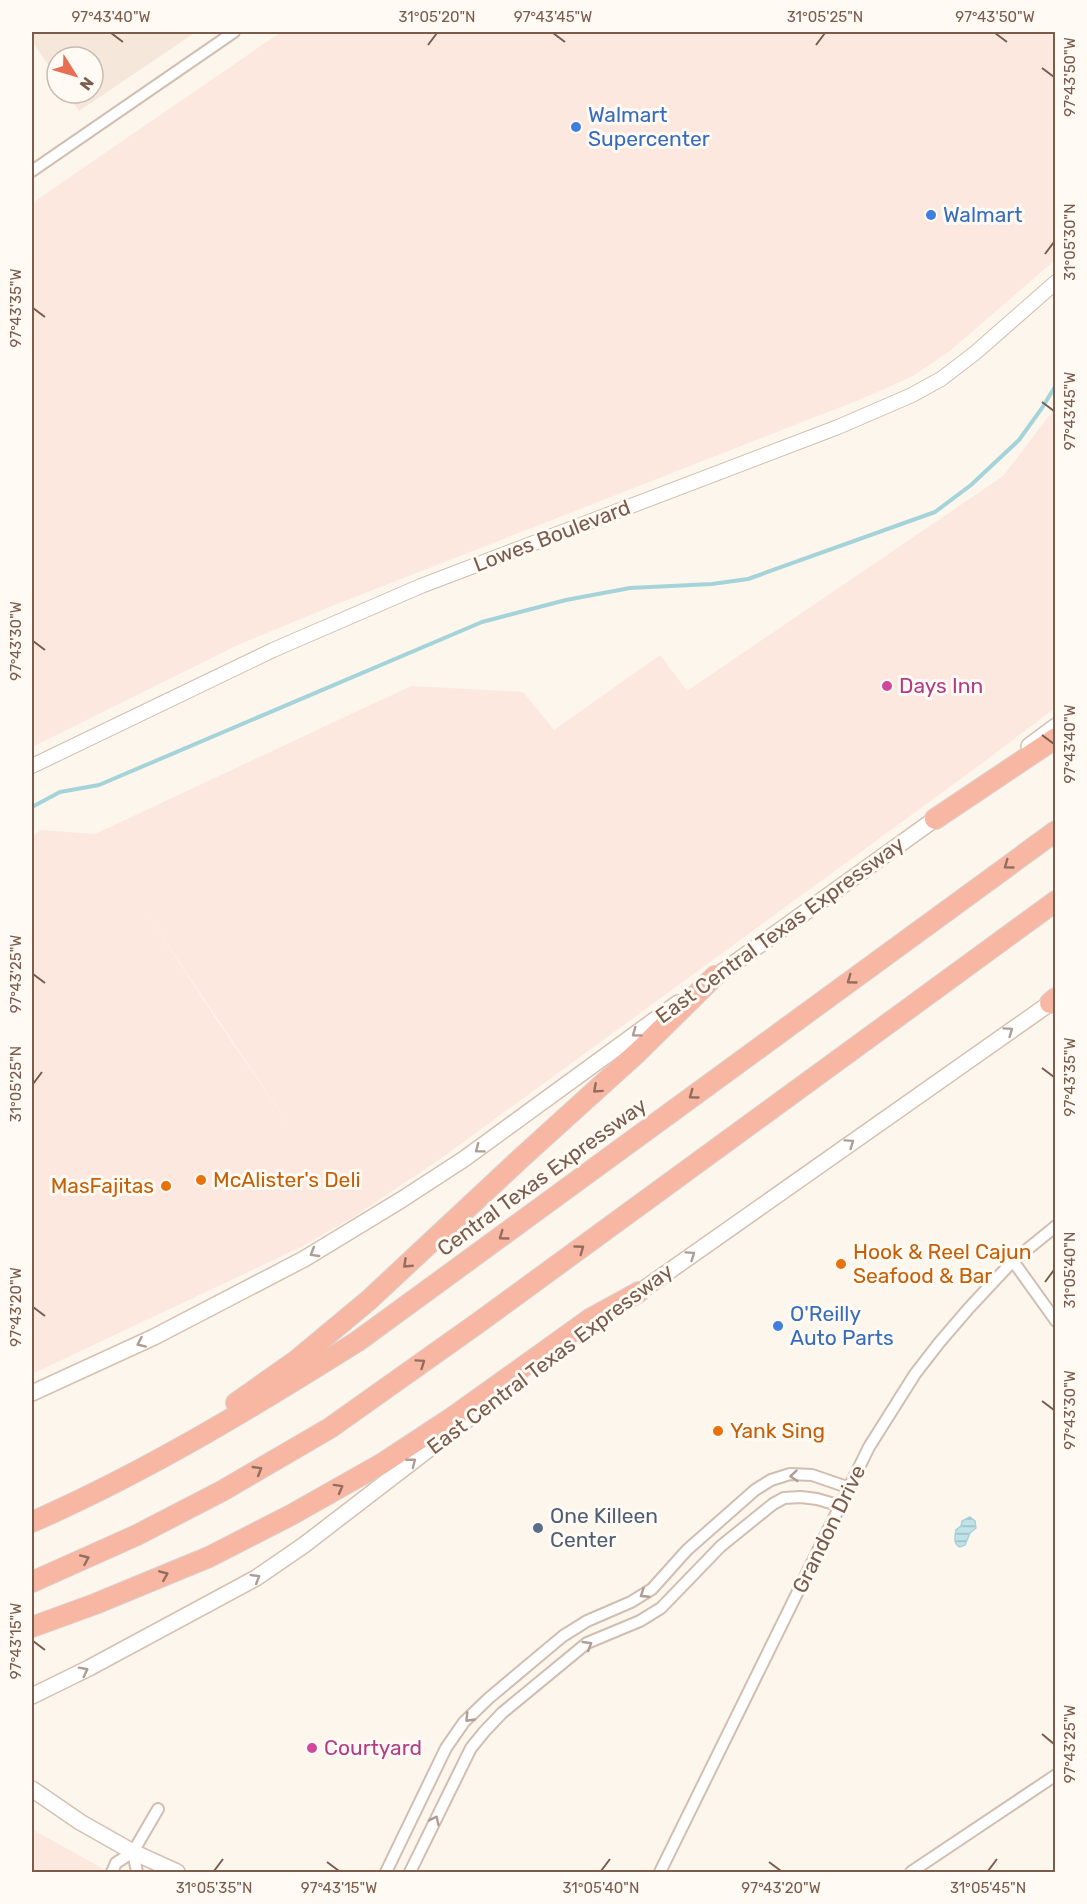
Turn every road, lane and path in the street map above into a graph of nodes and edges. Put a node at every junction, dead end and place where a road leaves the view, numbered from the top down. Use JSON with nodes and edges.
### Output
{"nodes":[{"id":1,"x":234,"y":32,"type":"edge"},
{"id":2,"x":32,"y":171,"type":"edge"},
{"id":3,"x":1055,"y":284,"type":"edge"},
{"id":4,"x":1056,"y":726,"type":"edge"},
{"id":5,"x":1056,"y":738,"type":"edge"},
{"id":6,"x":32,"y":766,"type":"edge"},
{"id":7,"x":935,"y":819,"type":"junction"},
{"id":8,"x":1056,"y":831,"type":"edge"},
{"id":9,"x":1056,"y":901,"type":"edge"},
{"id":10,"x":715,"y":976,"type":"junction"},
{"id":11,"x":1054,"y":1000,"type":"edge"},
{"id":12,"x":1056,"y":1226,"type":"edge"},
{"id":13,"x":1013,"y":1261,"type":"junction"},
{"id":14,"x":639,"y":1292,"type":"junction"},
{"id":15,"x":1056,"y":1321,"type":"edge"},
{"id":16,"x":32,"y":1393,"type":"edge"},
{"id":17,"x":138,"y":1472,"type":"junction"},
{"id":18,"x":850,"y":1488,"type":"junction"},
{"id":19,"x":742,"y":1501,"type":"junction"},
{"id":20,"x":841,"y":1506,"type":"junction"},
{"id":21,"x":756,"y":1517,"type":"junction"},
{"id":22,"x":32,"y":1522,"type":"edge"},
{"id":23,"x":680,"y":1558,"type":"junction"},
{"id":24,"x":695,"y":1571,"type":"junction"},
{"id":25,"x":32,"y":1582,"type":"edge"},
{"id":26,"x":32,"y":1627,"type":"edge"},
{"id":27,"x":544,"y":1651,"type":"junction"},
{"id":28,"x":562,"y":1664,"type":"junction"},
{"id":29,"x":32,"y":1696,"type":"edge"},
{"id":30,"x":489,"y":1698,"type":"junction"},
{"id":31,"x":502,"y":1713,"type":"junction"},
{"id":32,"x":1056,"y":1775,"type":"edge"},
{"id":33,"x":32,"y":1789,"type":"edge"},
{"id":34,"x":158,"y":1809,"type":"dead end"},
{"id":35,"x":133,"y":1852,"type":"junction"},
{"id":36,"x":393,"y":1858,"type":"junction"},
{"id":37,"x":411,"y":1870,"type":"edge"},
{"id":38,"x":112,"y":1872,"type":"edge"},
{"id":39,"x":137,"y":1872,"type":"edge"},
{"id":40,"x":177,"y":1872,"type":"edge"},
{"id":41,"x":386,"y":1872,"type":"edge"},
{"id":42,"x":660,"y":1872,"type":"edge"},
{"id":43,"x":911,"y":1872,"type":"edge"}],
"edges":[{"from":1,"to":2,"type":"street"},
{"from":3,"to":6,"type":"street","name":"Lowes Boulevard"},
{"from":4,"to":7,"type":"main road","name":"East Central Texas Expressway"},
{"from":5,"to":7,"type":"highway"},
{"from":7,"to":10,"type":"main road","name":"East Central Texas Expressway"},
{"from":8,"to":17,"type":"highway","name":"Central Texas Expressway","one_way":true},
{"from":25,"to":9,"type":"highway","one_way":true},
{"from":10,"to":16,"type":"main road","name":"East Central Texas Expressway","one_way":true},
{"from":10,"to":17,"type":"highway","one_way":true},
{"from":14,"to":11,"type":"main road","name":"East Central Texas Expressway","one_way":true},
{"from":12,"to":13,"type":"street","name":"Grandon Drive"},
{"from":13,"to":15,"type":"street"},
{"from":13,"to":18,"type":"street","name":"Grandon Drive"},
{"from":26,"to":14,"type":"highway","one_way":true},
{"from":29,"to":14,"type":"main road","name":"East Central Texas Expressway","one_way":true},
{"from":17,"to":22,"type":"highway","name":"Central Texas Expressway"},
{"from":18,"to":19,"type":"street","one_way":true},
{"from":18,"to":20,"type":"street","name":"Grandon Drive"},
{"from":19,"to":21,"type":"street"},
{"from":19,"to":23,"type":"street"},
{"from":20,"to":21,"type":"street"},
{"from":20,"to":42,"type":"street","name":"Grandon Drive"},
{"from":21,"to":24,"type":"street"},
{"from":23,"to":24,"type":"street"},
{"from":23,"to":27,"type":"street","one_way":true},
{"from":28,"to":24,"type":"street","one_way":true},
{"from":27,"to":28,"type":"street"},
{"from":27,"to":30,"type":"street"},
{"from":28,"to":31,"type":"street"},
{"from":30,"to":31,"type":"street"},
{"from":30,"to":36,"type":"street","one_way":true},
{"from":37,"to":31,"type":"street","one_way":true},
{"from":32,"to":43,"type":"street"},
{"from":33,"to":35,"type":"main road"},
{"from":34,"to":35,"type":"street"},
{"from":35,"to":38,"type":"street"},
{"from":35,"to":39,"type":"street"},
{"from":35,"to":40,"type":"main road"},
{"from":36,"to":37,"type":"street"},
{"from":36,"to":41,"type":"street"}]}
